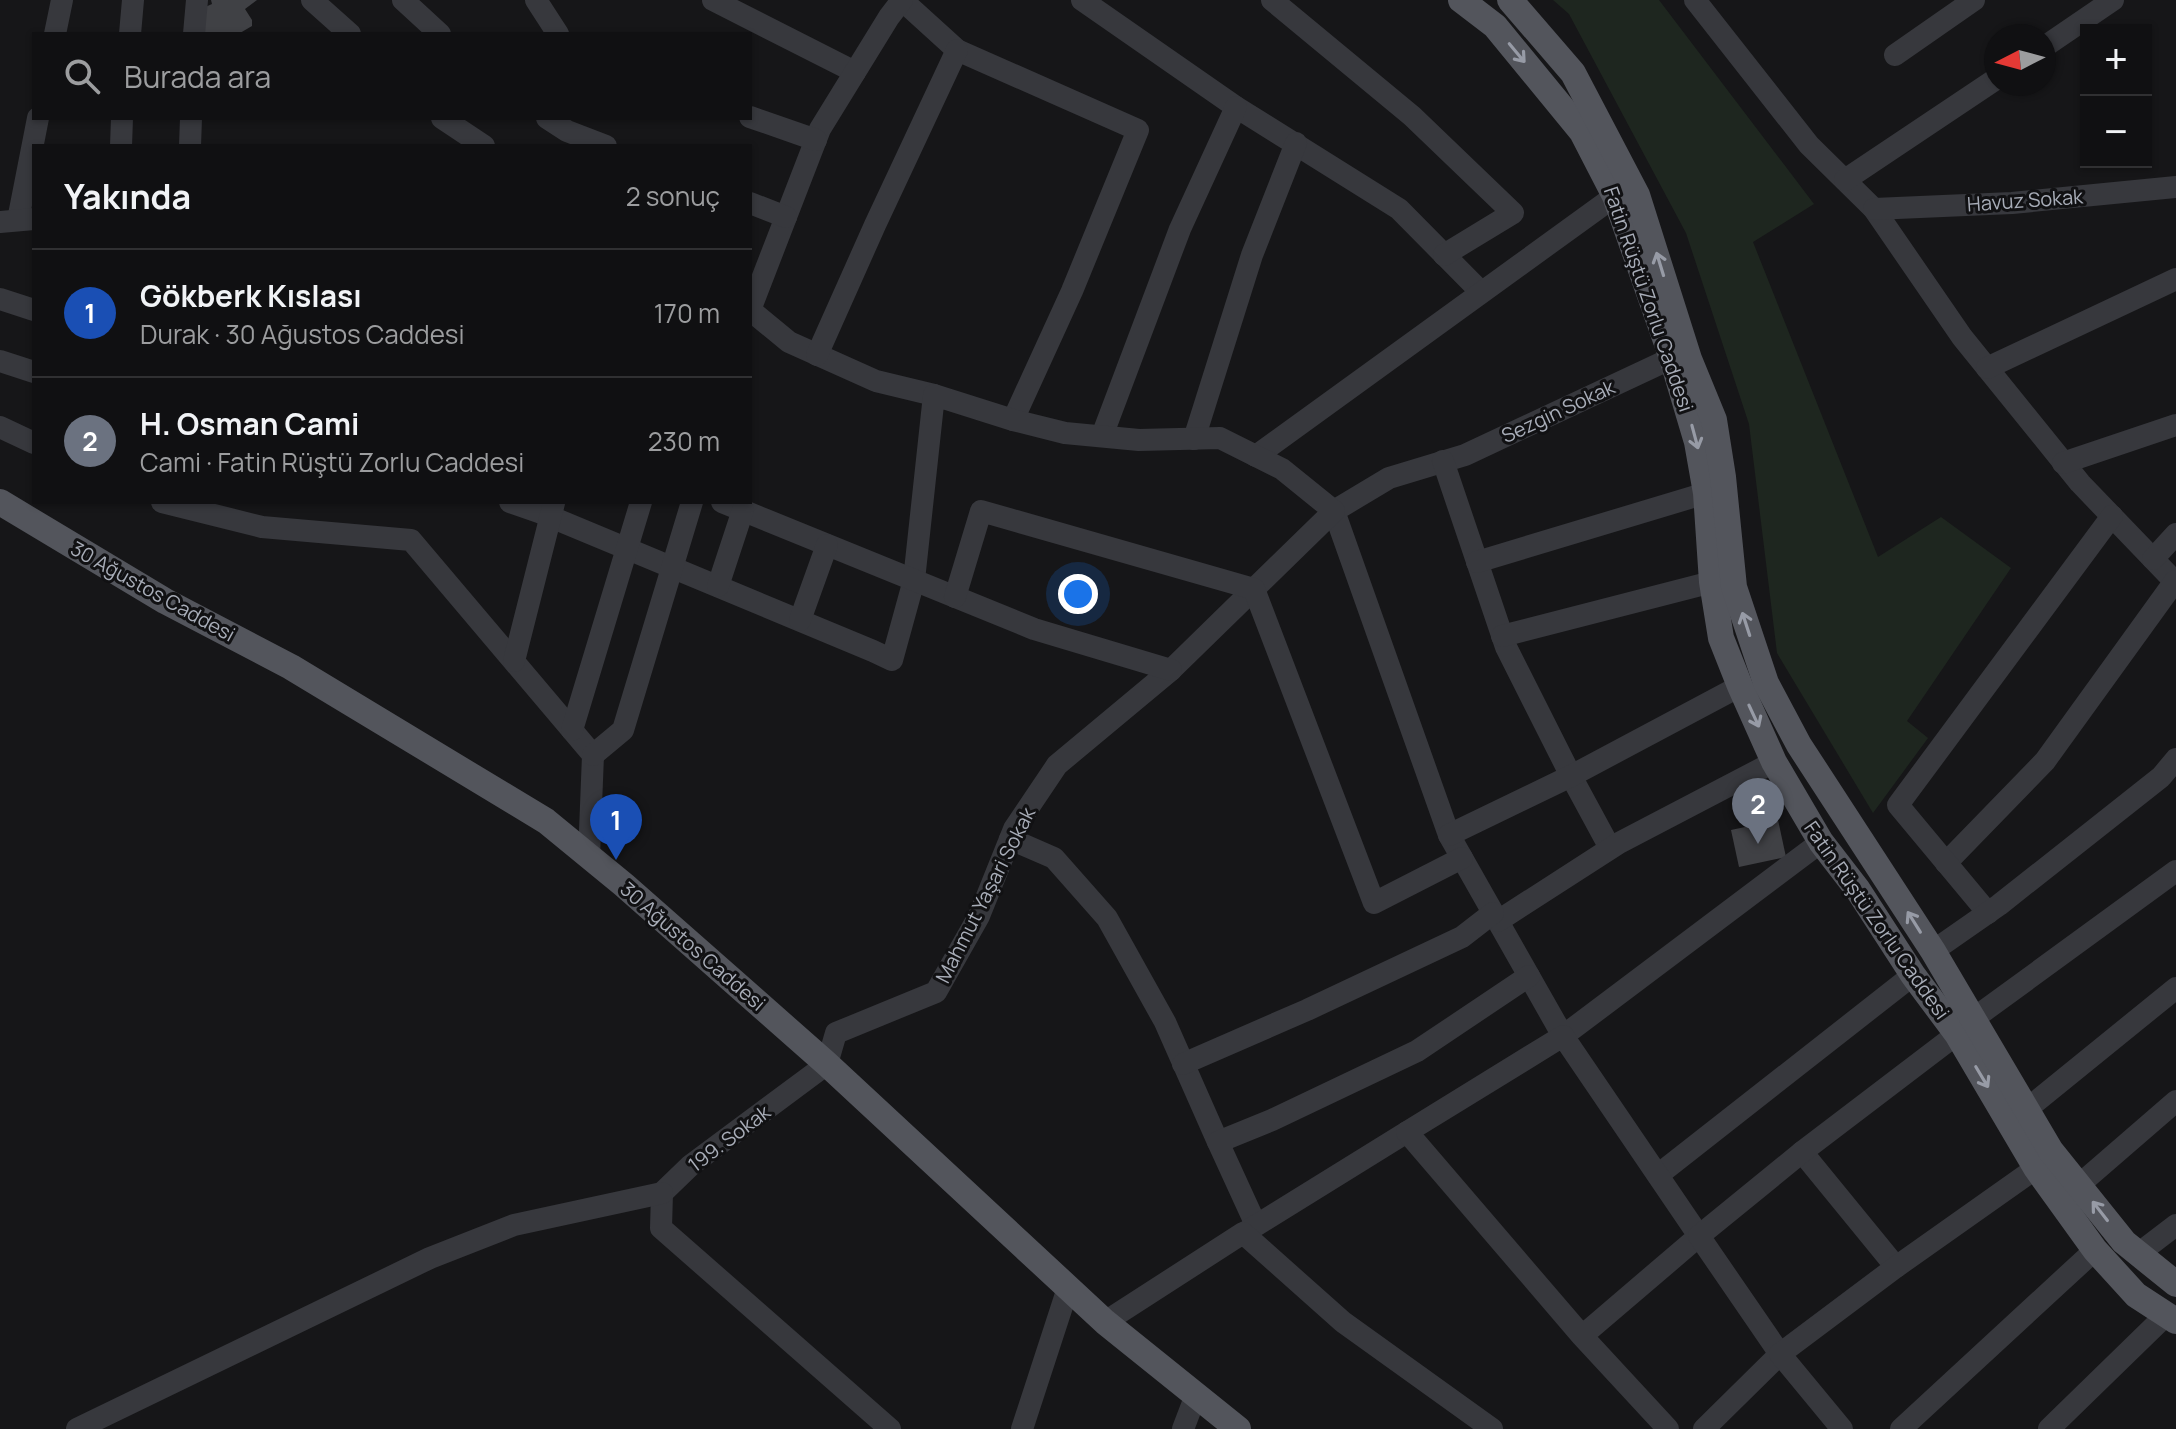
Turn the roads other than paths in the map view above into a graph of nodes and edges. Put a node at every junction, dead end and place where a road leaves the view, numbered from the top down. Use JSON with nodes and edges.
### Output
{"nodes":[{"id":1,"x":62,"y":0,"type":"edge"},
{"id":2,"x":133,"y":0,"type":"edge"},
{"id":3,"x":197,"y":0,"type":"edge"},
{"id":4,"x":312,"y":0,"type":"edge"},
{"id":5,"x":403,"y":0,"type":"edge"},
{"id":6,"x":536,"y":0,"type":"edge"},
{"id":7,"x":713,"y":0,"type":"edge"},
{"id":8,"x":902,"y":0,"type":"edge"},
{"id":9,"x":1082,"y":0,"type":"edge"},
{"id":10,"x":1272,"y":0,"type":"edge"},
{"id":11,"x":1461,"y":0,"type":"edge"},
{"id":12,"x":1510,"y":0,"type":"edge"},
{"id":13,"x":1695,"y":0,"type":"edge"},
{"id":14,"x":1974,"y":0,"type":"edge"},
{"id":15,"x":2113,"y":0,"type":"edge"},
{"id":16,"x":55,"y":32,"type":"edge"},
{"id":17,"x":130,"y":32,"type":"edge"},
{"id":18,"x":194,"y":32,"type":"edge"},
{"id":19,"x":348,"y":32,"type":"edge"},
{"id":20,"x":438,"y":32,"type":"edge"},
{"id":21,"x":557,"y":32,"type":"edge"},
{"id":22,"x":2056,"y":39,"type":"edge"},
{"id":23,"x":957,"y":50,"type":"junction"},
{"id":24,"x":1895,"y":55,"type":"dead end"},
{"id":25,"x":855,"y":72,"type":"junction"},
{"id":26,"x":1984,"y":87,"type":"edge"},
{"id":27,"x":1236,"y":107,"type":"junction"},
{"id":28,"x":752,"y":118,"type":"edge"},
{"id":29,"x":38,"y":120,"type":"edge"},
{"id":30,"x":122,"y":120,"type":"edge"},
{"id":31,"x":191,"y":120,"type":"edge"},
{"id":32,"x":445,"y":120,"type":"edge"},
{"id":33,"x":550,"y":120,"type":"edge"},
{"id":34,"x":816,"y":140,"type":"junction"},
{"id":35,"x":1296,"y":143,"type":"junction"},
{"id":36,"x":33,"y":144,"type":"edge"},
{"id":37,"x":121,"y":144,"type":"edge"},
{"id":38,"x":190,"y":144,"type":"edge"},
{"id":39,"x":476,"y":144,"type":"edge"},
{"id":40,"x":601,"y":144,"type":"edge"},
{"id":41,"x":32,"y":147,"type":"edge"},
{"id":42,"x":1845,"y":180,"type":"junction"},
{"id":43,"x":2176,"y":187,"type":"edge"},
{"id":44,"x":1615,"y":196,"type":"junction"},
{"id":45,"x":752,"y":204,"type":"edge"},
{"id":46,"x":1874,"y":209,"type":"junction"},
{"id":47,"x":786,"y":217,"type":"junction"},
{"id":48,"x":17,"y":220,"type":"edge"},
{"id":49,"x":1444,"y":255,"type":"junction"},
{"id":50,"x":2176,"y":279,"type":"edge"},
{"id":51,"x":1481,"y":292,"type":"junction"},
{"id":52,"x":0,"y":299,"type":"edge"},
{"id":53,"x":752,"y":305,"type":"edge"},
{"id":54,"x":32,"y":309,"type":"edge"},
{"id":55,"x":752,"y":312,"type":"edge"},
{"id":56,"x":817,"y":355,"type":"junction"},
{"id":57,"x":1672,"y":358,"type":"junction"},
{"id":58,"x":0,"y":361,"type":"edge"},
{"id":59,"x":1987,"y":368,"type":"junction"},
{"id":60,"x":32,"y":371,"type":"edge"},
{"id":61,"x":934,"y":395,"type":"junction"},
{"id":62,"x":1013,"y":420,"type":"junction"},
{"id":63,"x":2176,"y":425,"type":"edge"},
{"id":64,"x":0,"y":427,"type":"edge"},
{"id":65,"x":1102,"y":436,"type":"junction"},
{"id":66,"x":1194,"y":439,"type":"junction"},
{"id":67,"x":32,"y":442,"type":"edge"},
{"id":68,"x":1256,"y":456,"type":"junction"},
{"id":69,"x":1443,"y":461,"type":"junction"},
{"id":70,"x":2063,"y":463,"type":"junction"},
{"id":71,"x":1706,"y":493,"type":"junction"},
{"id":72,"x":0,"y":502,"type":"edge"},
{"id":73,"x":170,"y":504,"type":"edge"},
{"id":74,"x":522,"y":504,"type":"edge"},
{"id":75,"x":640,"y":504,"type":"edge"},
{"id":76,"x":691,"y":504,"type":"edge"},
{"id":77,"x":732,"y":506,"type":"edge"},
{"id":78,"x":552,"y":509,"type":"edge"},
{"id":79,"x":1334,"y":511,"type":"junction"},
{"id":80,"x":2112,"y":516,"type":"junction"},
{"id":81,"x":2176,"y":534,"type":"edge"},
{"id":82,"x":827,"y":545,"type":"junction"},
{"id":83,"x":627,"y":548,"type":"junction"},
{"id":84,"x":2153,"y":559,"type":"junction"},
{"id":85,"x":1477,"y":562,"type":"junction"},
{"id":86,"x":673,"y":568,"type":"junction"},
{"id":87,"x":914,"y":580,"type":"junction"},
{"id":88,"x":1712,"y":582,"type":"junction"},
{"id":89,"x":2175,"y":582,"type":"edge"},
{"id":90,"x":718,"y":586,"type":"junction"},
{"id":91,"x":1254,"y":589,"type":"junction"},
{"id":92,"x":955,"y":597,"type":"junction"},
{"id":93,"x":800,"y":620,"type":"junction"},
{"id":94,"x":1502,"y":636,"type":"junction"},
{"id":95,"x":514,"y":661,"type":"junction"},
{"id":96,"x":1171,"y":670,"type":"junction"},
{"id":97,"x":1740,"y":686,"type":"junction"},
{"id":98,"x":572,"y":730,"type":"junction"},
{"id":99,"x":593,"y":755,"type":"junction"},
{"id":100,"x":1774,"y":762,"type":"junction"},
{"id":101,"x":1571,"y":776,"type":"junction"},
{"id":102,"x":2171,"y":776,"type":"edge"},
{"id":103,"x":1449,"y":835,"type":"junction"},
{"id":104,"x":1010,"y":839,"type":"junction"},
{"id":105,"x":1821,"y":842,"type":"junction"},
{"id":106,"x":1610,"y":848,"type":"junction"},
{"id":107,"x":589,"y":857,"type":"junction"},
{"id":108,"x":1462,"y":858,"type":"junction"},
{"id":109,"x":1946,"y":863,"type":"junction"},
{"id":110,"x":2176,"y":871,"type":"edge"},
{"id":111,"x":1988,"y":913,"type":"junction"},
{"id":112,"x":1495,"y":917,"type":"junction"},
{"id":113,"x":1933,"y":951,"type":"junction"},
{"id":114,"x":1913,"y":975,"type":"junction"},
{"id":115,"x":1529,"y":976,"type":"junction"},
{"id":116,"x":2176,"y":988,"type":"edge"},
{"id":117,"x":1965,"y":1026,"type":"junction"},
{"id":118,"x":1563,"y":1036,"type":"junction"},
{"id":119,"x":827,"y":1064,"type":"junction"},
{"id":120,"x":1183,"y":1064,"type":"junction"},
{"id":121,"x":2176,"y":1101,"type":"edge"},
{"id":122,"x":2027,"y":1109,"type":"junction"},
{"id":123,"x":1407,"y":1132,"type":"junction"},
{"id":124,"x":1218,"y":1142,"type":"junction"},
{"id":125,"x":1802,"y":1152,"type":"junction"},
{"id":126,"x":2036,"y":1168,"type":"junction"},
{"id":127,"x":1658,"y":1175,"type":"junction"},
{"id":128,"x":2079,"y":1185,"type":"junction"},
{"id":129,"x":662,"y":1193,"type":"junction"},
{"id":130,"x":2176,"y":1225,"type":"edge"},
{"id":131,"x":1250,"y":1229,"type":"junction"},
{"id":132,"x":1699,"y":1236,"type":"junction"},
{"id":133,"x":2095,"y":1250,"type":"junction"},
{"id":134,"x":2138,"y":1254,"type":"junction"},
{"id":135,"x":1896,"y":1267,"type":"junction"},
{"id":136,"x":2176,"y":1284,"type":"edge"},
{"id":137,"x":1068,"y":1288,"type":"junction"},
{"id":138,"x":2171,"y":1318,"type":"edge"},
{"id":139,"x":1105,"y":1322,"type":"junction"},
{"id":140,"x":1582,"y":1336,"type":"junction"},
{"id":141,"x":1780,"y":1354,"type":"junction"},
{"id":142,"x":1196,"y":1395,"type":"junction"},
{"id":143,"x":77,"y":1429,"type":"edge"},
{"id":144,"x":890,"y":1429,"type":"edge"},
{"id":145,"x":1022,"y":1429,"type":"edge"},
{"id":146,"x":1183,"y":1429,"type":"edge"},
{"id":147,"x":1238,"y":1429,"type":"edge"},
{"id":148,"x":1492,"y":1429,"type":"edge"},
{"id":149,"x":1668,"y":1429,"type":"edge"},
{"id":150,"x":1704,"y":1429,"type":"edge"},
{"id":151,"x":1842,"y":1429,"type":"edge"},
{"id":152,"x":1901,"y":1429,"type":"edge"},
{"id":153,"x":2049,"y":1429,"type":"edge"}],
"edges":[{"from":1,"to":16,"type":"street"},
{"from":2,"to":17,"type":"street"},
{"from":3,"to":18,"type":"street"},
{"from":4,"to":19,"type":"street"},
{"from":5,"to":20,"type":"street"},
{"from":6,"to":21,"type":"street"},
{"from":7,"to":25,"type":"street"},
{"from":8,"to":23,"type":"street"},
{"from":8,"to":25,"type":"street"},
{"from":9,"to":27,"type":"street"},
{"from":10,"to":49,"type":"street"},
{"from":11,"to":44,"type":"main road","name":"Fatin Rüştü Zorlu Caddesi","one_way":true},
{"from":113,"to":12,"type":"main road","name":"Fatin Rüştü Zorlu Caddesi","one_way":true},
{"from":13,"to":42,"type":"street"},
{"from":14,"to":24,"type":"street"},
{"from":15,"to":22,"type":"street"},
{"from":23,"to":56,"type":"street"},
{"from":23,"to":62,"type":"street"},
{"from":25,"to":34,"type":"street"},
{"from":26,"to":42,"type":"street"},
{"from":27,"to":35,"type":"street"},
{"from":27,"to":65,"type":"street"},
{"from":28,"to":34,"type":"street"},
{"from":29,"to":36,"type":"street"},
{"from":30,"to":37,"type":"street"},
{"from":31,"to":38,"type":"street"},
{"from":32,"to":39,"type":"street"},
{"from":33,"to":40,"type":"street"},
{"from":34,"to":47,"type":"street"},
{"from":35,"to":49,"type":"street"},
{"from":35,"to":66,"type":"street"},
{"from":41,"to":48,"type":"street"},
{"from":42,"to":46,"type":"street"},
{"from":43,"to":46,"type":"street","name":"Havuz Sokak"},
{"from":44,"to":51,"type":"street"},
{"from":44,"to":57,"type":"main road","name":"Fatin Rüştü Zorlu Caddesi"},
{"from":45,"to":47,"type":"street"},
{"from":46,"to":59,"type":"street"},
{"from":47,"to":53,"type":"street"},
{"from":49,"to":51,"type":"street"},
{"from":50,"to":59,"type":"street"},
{"from":51,"to":68,"type":"street"},
{"from":52,"to":54,"type":"street"},
{"from":55,"to":56,"type":"street"},
{"from":56,"to":61,"type":"street"},
{"from":57,"to":69,"type":"street","name":"Sezgin Sokak"},
{"from":57,"to":71,"type":"main road","name":"Fatin Rüştü Zorlu Caddesi","one_way":true},
{"from":58,"to":60,"type":"street"},
{"from":59,"to":70,"type":"street"},
{"from":61,"to":62,"type":"street"},
{"from":61,"to":87,"type":"street"},
{"from":62,"to":65,"type":"street"},
{"from":63,"to":70,"type":"street"},
{"from":64,"to":67,"type":"street"},
{"from":65,"to":66,"type":"street"},
{"from":66,"to":68,"type":"street"},
{"from":68,"to":79,"type":"street"},
{"from":69,"to":79,"type":"street","name":"Sezgin Sokak"},
{"from":69,"to":85,"type":"street"},
{"from":70,"to":80,"type":"street"},
{"from":71,"to":85,"type":"street"},
{"from":71,"to":88,"type":"main road","name":"Fatin Rüştü Zorlu Caddesi"},
{"from":72,"to":107,"type":"main road","name":"30 Ağustos Caddesi"},
{"from":73,"to":95,"type":"street"},
{"from":74,"to":78,"type":"street"},
{"from":75,"to":83,"type":"street"},
{"from":76,"to":86,"type":"street"},
{"from":77,"to":82,"type":"street"},
{"from":77,"to":90,"type":"street"},
{"from":78,"to":83,"type":"street"},
{"from":78,"to":95,"type":"street"},
{"from":79,"to":91,"type":"street","name":"Mahmut Yaşari Sokak"},
{"from":79,"to":103,"type":"street"},
{"from":80,"to":84,"type":"street"},
{"from":80,"to":109,"type":"street"},
{"from":81,"to":84,"type":"street"},
{"from":82,"to":87,"type":"street"},
{"from":82,"to":93,"type":"street"},
{"from":83,"to":86,"type":"street"},
{"from":83,"to":98,"type":"street"},
{"from":84,"to":89,"type":"street"},
{"from":85,"to":94,"type":"street"},
{"from":86,"to":90,"type":"street"},
{"from":86,"to":99,"type":"street"},
{"from":87,"to":92,"type":"street"},
{"from":87,"to":93,"type":"street"},
{"from":88,"to":94,"type":"street"},
{"from":88,"to":97,"type":"main road","name":"Fatin Rüştü Zorlu Caddesi"},
{"from":89,"to":109,"type":"street"},
{"from":90,"to":93,"type":"street"},
{"from":91,"to":92,"type":"street"},
{"from":91,"to":96,"type":"street","name":"Mahmut Yaşari Sokak"},
{"from":91,"to":108,"type":"street"},
{"from":92,"to":96,"type":"street"},
{"from":94,"to":101,"type":"street"},
{"from":95,"to":98,"type":"street"},
{"from":96,"to":104,"type":"street","name":"Mahmut Yaşari Sokak"},
{"from":97,"to":100,"type":"main road","name":"Fatin Rüştü Zorlu Caddesi","one_way":true},
{"from":97,"to":101,"type":"street"},
{"from":98,"to":99,"type":"street"},
{"from":99,"to":107,"type":"street"},
{"from":100,"to":105,"type":"main road","name":"Fatin Rüştü Zorlu Caddesi"},
{"from":100,"to":106,"type":"street"},
{"from":101,"to":103,"type":"street"},
{"from":101,"to":106,"type":"street"},
{"from":102,"to":111,"type":"street"},
{"from":103,"to":108,"type":"street"},
{"from":104,"to":119,"type":"street","name":"Mahmut Yaşari Sokak"},
{"from":104,"to":120,"type":"street"},
{"from":105,"to":114,"type":"main road","name":"Fatin Rüştü Zorlu Caddesi"},
{"from":105,"to":118,"type":"street"},
{"from":106,"to":112,"type":"street"},
{"from":107,"to":119,"type":"main road","name":"30 Ağustos Caddesi"},
{"from":108,"to":112,"type":"street"},
{"from":109,"to":111,"type":"street"},
{"from":110,"to":117,"type":"street"},
{"from":111,"to":113,"type":"street"},
{"from":112,"to":115,"type":"street"},
{"from":112,"to":120,"type":"street"},
{"from":113,"to":117,"type":"main road","name":"Fatin Rüştü Zorlu Caddesi"},
{"from":114,"to":117,"type":"main road","name":"Fatin Rüştü Zorlu Caddesi"},
{"from":114,"to":127,"type":"street"},
{"from":115,"to":118,"type":"street"},
{"from":115,"to":124,"type":"street"},
{"from":116,"to":122,"type":"street"},
{"from":117,"to":122,"type":"main road","name":"Fatin Rüştü Zorlu Caddesi"},
{"from":117,"to":125,"type":"street"},
{"from":117,"to":126,"type":"main road","name":"Fatin Rüştü Zorlu Caddesi","one_way":true},
{"from":118,"to":123,"type":"street"},
{"from":118,"to":127,"type":"street"},
{"from":119,"to":129,"type":"street","name":"199. Sokak"},
{"from":119,"to":137,"type":"main road","name":"30 Ağustos Caddesi"},
{"from":120,"to":124,"type":"street"},
{"from":121,"to":128,"type":"street"},
{"from":122,"to":128,"type":"main road","name":"Fatin Rüştü Zorlu Caddesi"},
{"from":123,"to":131,"type":"street"},
{"from":123,"to":140,"type":"street"},
{"from":124,"to":131,"type":"street"},
{"from":125,"to":132,"type":"street"},
{"from":125,"to":135,"type":"street"},
{"from":126,"to":133,"type":"main road","name":"Fatin Rüştü Zorlu Caddesi"},
{"from":126,"to":135,"type":"street"},
{"from":127,"to":132,"type":"street"},
{"from":134,"to":128,"type":"main road","name":"Fatin Rüştü Zorlu Caddesi","one_way":true},
{"from":129,"to":143,"type":"street"},
{"from":129,"to":144,"type":"street"},
{"from":130,"to":134,"type":"street"},
{"from":131,"to":139,"type":"street"},
{"from":131,"to":148,"type":"street"},
{"from":132,"to":140,"type":"street"},
{"from":132,"to":141,"type":"street"},
{"from":133,"to":138,"type":"main road","name":"Fatin Rüştü Zorlu Caddesi"},
{"from":133,"to":152,"type":"street"},
{"from":134,"to":136,"type":"main road","name":"Fatin Rüştü Zorlu Caddesi"},
{"from":135,"to":141,"type":"street"},
{"from":137,"to":139,"type":"main road","name":"30 Ağustos Caddesi"},
{"from":137,"to":145,"type":"street"},
{"from":138,"to":153,"type":"street"},
{"from":139,"to":142,"type":"main road","name":"30 Ağustos Caddesi"},
{"from":140,"to":149,"type":"street"},
{"from":141,"to":150,"type":"street"},
{"from":141,"to":151,"type":"street"},
{"from":142,"to":146,"type":"street"},
{"from":142,"to":147,"type":"main road","name":"30 Ağustos Caddesi"}]}
